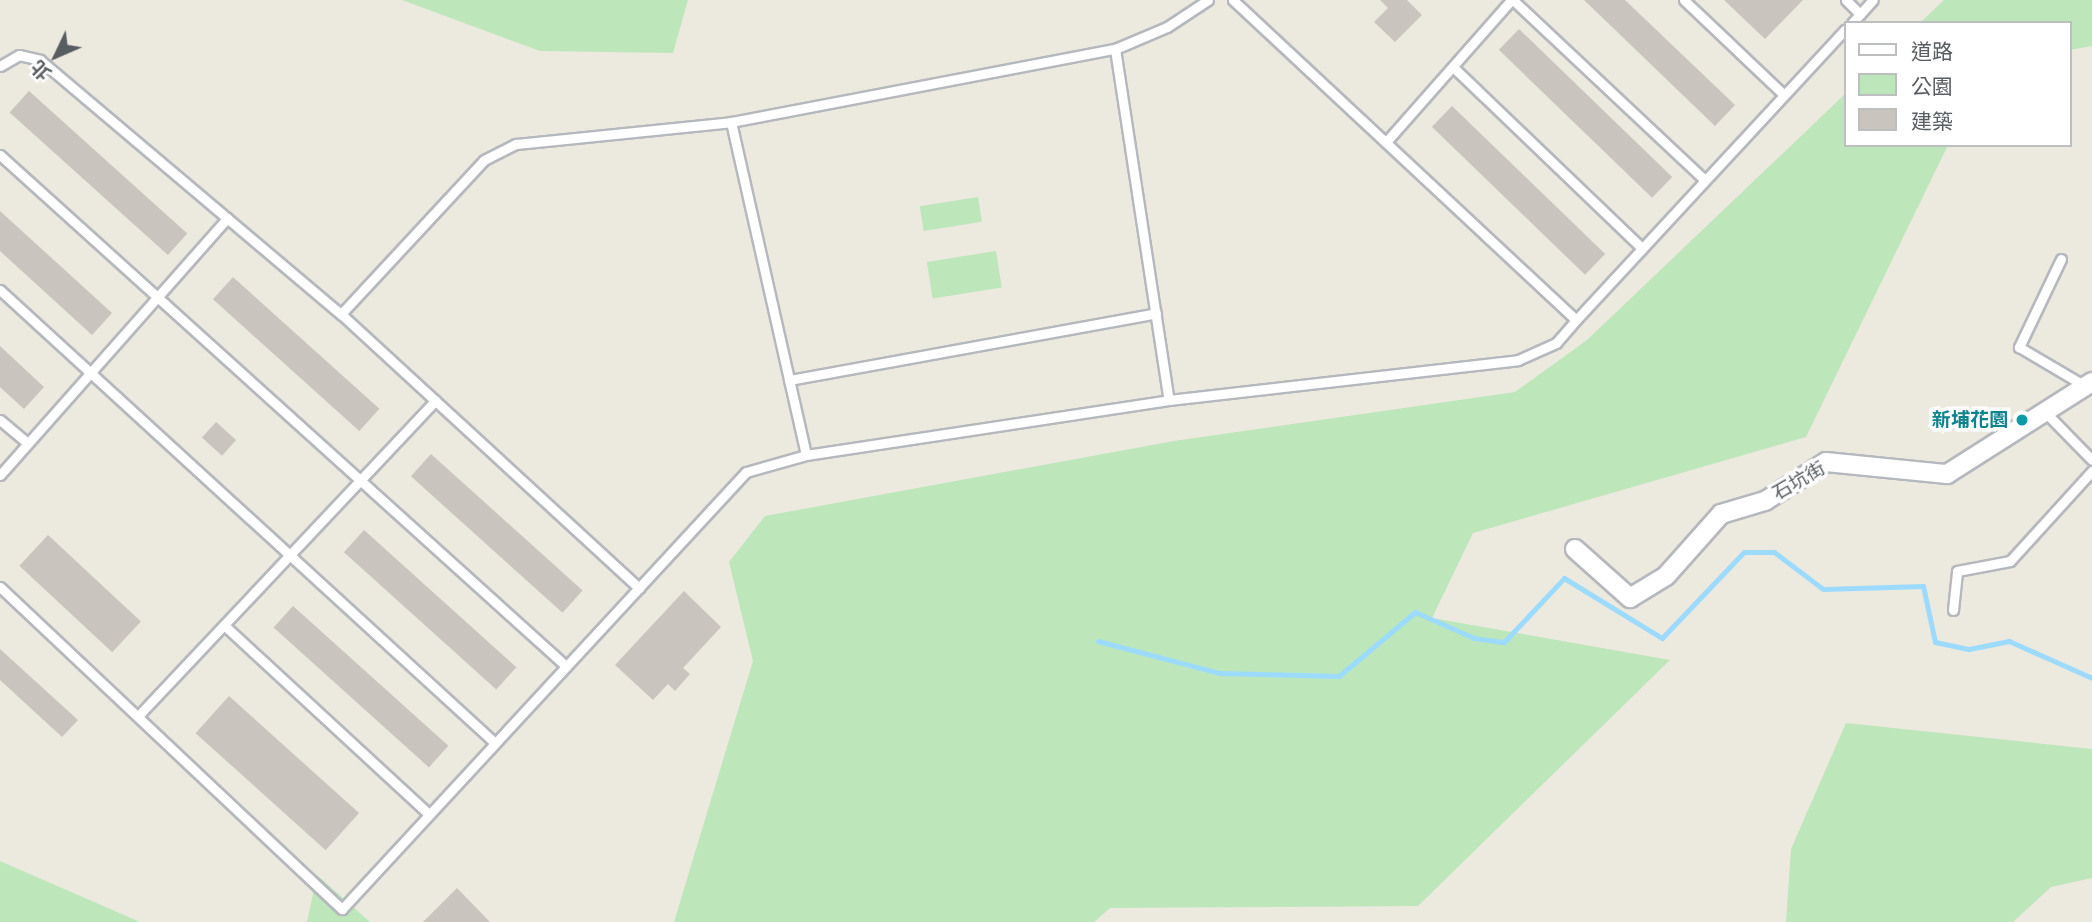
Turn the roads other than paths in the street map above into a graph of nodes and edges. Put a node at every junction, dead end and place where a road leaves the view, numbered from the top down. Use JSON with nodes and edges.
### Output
{"nodes":[{"id":1,"x":1208,"y":0,"type":"edge"},
{"id":2,"x":1233,"y":0,"type":"edge"},
{"id":3,"x":1512,"y":0,"type":"edge"},
{"id":4,"x":1684,"y":0,"type":"edge"},
{"id":5,"x":1846,"y":0,"type":"edge"},
{"id":6,"x":1873,"y":0,"type":"edge"},
{"id":7,"x":1860,"y":14,"type":"junction"},
{"id":8,"x":1854,"y":21,"type":"edge"},
{"id":9,"x":1843,"y":32,"type":"edge"},
{"id":10,"x":1115,"y":49,"type":"junction"},
{"id":11,"x":0,"y":66,"type":"edge"},
{"id":12,"x":1453,"y":67,"type":"junction"},
{"id":13,"x":1784,"y":95,"type":"junction"},
{"id":14,"x":731,"y":122,"type":"junction"},
{"id":15,"x":1386,"y":142,"type":"junction"},
{"id":16,"x":0,"y":155,"type":"edge"},
{"id":17,"x":1706,"y":180,"type":"junction"},
{"id":18,"x":227,"y":218,"type":"junction"},
{"id":19,"x":1642,"y":248,"type":"junction"},
{"id":20,"x":2061,"y":260,"type":"dead end"},
{"id":21,"x":0,"y":290,"type":"edge"},
{"id":22,"x":154,"y":294,"type":"junction"},
{"id":23,"x":1156,"y":313,"type":"junction"},
{"id":24,"x":341,"y":314,"type":"junction"},
{"id":25,"x":1576,"y":320,"type":"junction"},
{"id":26,"x":88,"y":372,"type":"junction"},
{"id":27,"x":789,"y":380,"type":"junction"},
{"id":28,"x":2089,"y":384,"type":"edge"},
{"id":29,"x":1169,"y":400,"type":"junction"},
{"id":30,"x":435,"y":401,"type":"junction"},
{"id":31,"x":2045,"y":412,"type":"junction"},
{"id":32,"x":0,"y":420,"type":"edge"},
{"id":33,"x":27,"y":443,"type":"junction"},
{"id":34,"x":806,"y":455,"type":"junction"},
{"id":35,"x":2092,"y":460,"type":"edge"},
{"id":36,"x":2092,"y":471,"type":"edge"},
{"id":37,"x":0,"y":475,"type":"edge"},
{"id":38,"x":361,"y":481,"type":"junction"},
{"id":39,"x":1575,"y":550,"type":"dead end"},
{"id":40,"x":292,"y":558,"type":"junction"},
{"id":41,"x":0,"y":587,"type":"edge"},
{"id":42,"x":639,"y":588,"type":"junction"},
{"id":43,"x":1953,"y":610,"type":"dead end"},
{"id":44,"x":225,"y":626,"type":"junction"},
{"id":45,"x":566,"y":666,"type":"junction"},
{"id":46,"x":139,"y":715,"type":"junction"},
{"id":47,"x":495,"y":743,"type":"junction"},
{"id":48,"x":429,"y":814,"type":"junction"}],
"edges":[{"from":1,"to":10,"type":"lane"},
{"from":2,"to":15,"type":"lane"},
{"from":3,"to":12,"type":"lane"},
{"from":3,"to":17,"type":"lane"},
{"from":4,"to":13,"type":"lane"},
{"from":5,"to":7,"type":"lane"},
{"from":6,"to":7,"type":"lane"},
{"from":7,"to":8,"type":"lane"},
{"from":9,"to":13,"type":"lane"},
{"from":10,"to":14,"type":"lane"},
{"from":10,"to":23,"type":"lane"},
{"from":11,"to":18,"type":"lane"},
{"from":12,"to":15,"type":"lane"},
{"from":12,"to":19,"type":"lane"},
{"from":13,"to":17,"type":"lane"},
{"from":14,"to":24,"type":"lane"},
{"from":14,"to":27,"type":"lane"},
{"from":15,"to":25,"type":"lane"},
{"from":16,"to":22,"type":"lane"},
{"from":17,"to":19,"type":"lane"},
{"from":18,"to":22,"type":"lane"},
{"from":18,"to":24,"type":"lane"},
{"from":19,"to":25,"type":"lane"},
{"from":20,"to":28,"type":"lane"},
{"from":21,"to":26,"type":"lane"},
{"from":22,"to":26,"type":"lane"},
{"from":22,"to":38,"type":"lane"},
{"from":23,"to":27,"type":"lane"},
{"from":23,"to":29,"type":"lane"},
{"from":24,"to":30,"type":"lane"},
{"from":25,"to":29,"type":"lane"},
{"from":26,"to":33,"type":"lane"},
{"from":26,"to":40,"type":"lane"},
{"from":27,"to":34,"type":"lane"},
{"from":28,"to":31,"type":"street","name":"石坑街"},
{"from":29,"to":34,"type":"lane"},
{"from":30,"to":38,"type":"lane"},
{"from":30,"to":42,"type":"lane"},
{"from":31,"to":35,"type":"lane"},
{"from":31,"to":39,"type":"street","name":"石坑街"},
{"from":32,"to":33,"type":"lane"},
{"from":33,"to":37,"type":"lane"},
{"from":34,"to":42,"type":"lane"},
{"from":36,"to":43,"type":"lane"},
{"from":38,"to":40,"type":"lane"},
{"from":38,"to":45,"type":"lane"},
{"from":40,"to":44,"type":"lane"},
{"from":40,"to":47,"type":"lane"},
{"from":41,"to":46,"type":"lane"},
{"from":42,"to":45,"type":"lane"},
{"from":44,"to":46,"type":"lane"},
{"from":44,"to":48,"type":"lane"},
{"from":45,"to":47,"type":"lane"},
{"from":46,"to":48,"type":"lane"},
{"from":47,"to":48,"type":"lane"}]}
